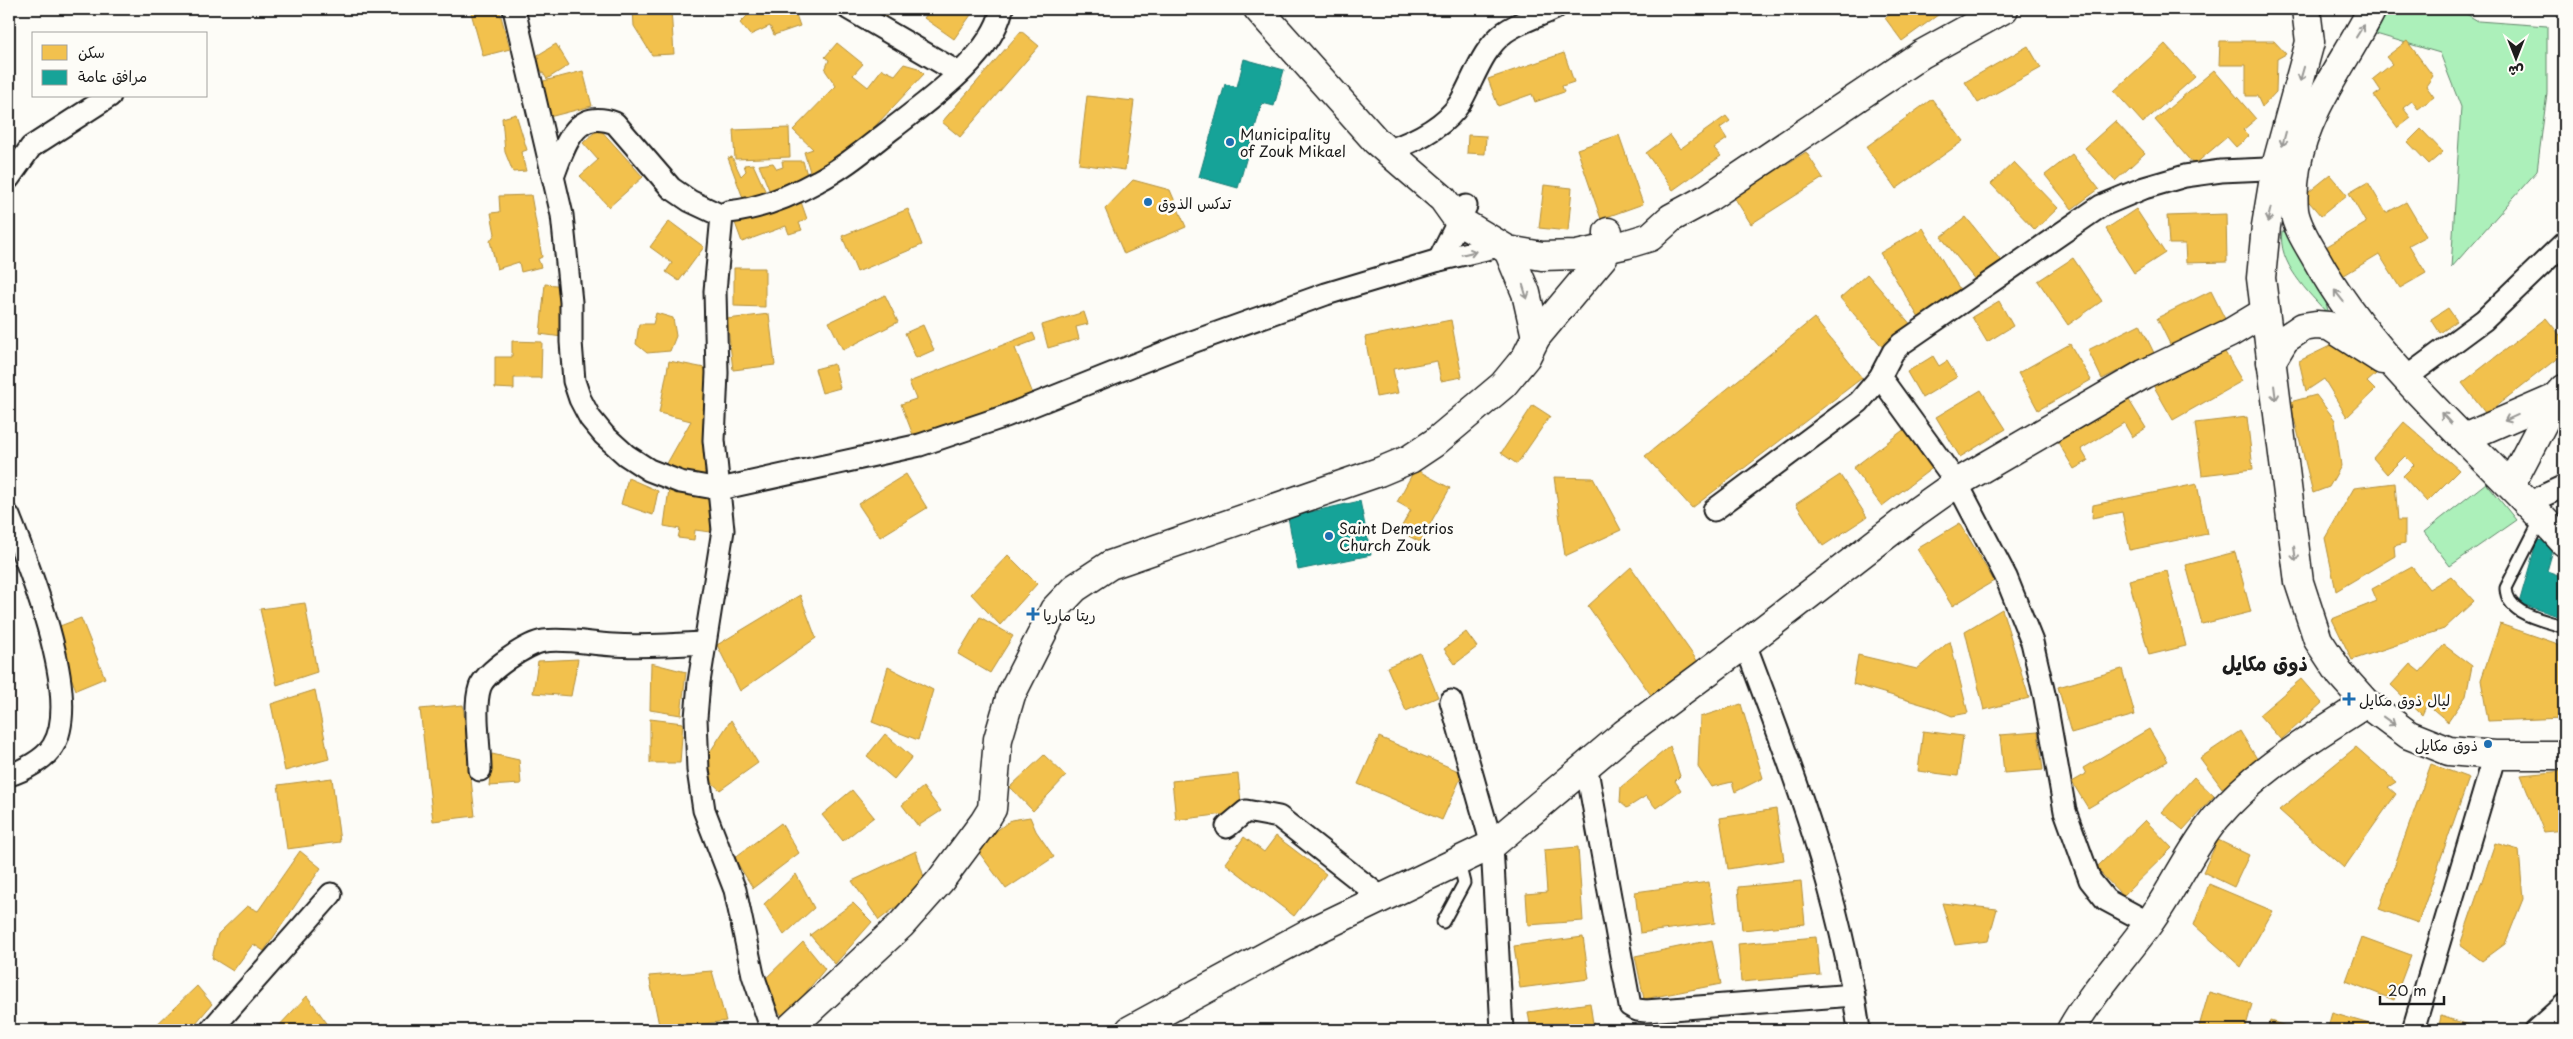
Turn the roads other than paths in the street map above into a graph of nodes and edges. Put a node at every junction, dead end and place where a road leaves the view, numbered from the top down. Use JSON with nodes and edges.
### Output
{"nodes":[{"id":1,"x":514,"y":9,"type":"edge"},
{"id":2,"x":849,"y":9,"type":"edge"},
{"id":3,"x":1002,"y":9,"type":"edge"},
{"id":4,"x":1258,"y":9,"type":"edge"},
{"id":5,"x":1554,"y":9,"type":"edge"},
{"id":6,"x":2004,"y":9,"type":"edge"},
{"id":7,"x":2306,"y":9,"type":"edge"},
{"id":8,"x":2372,"y":9,"type":"edge"},
{"id":9,"x":2309,"y":46,"type":"junction"},
{"id":10,"x":2341,"y":61,"type":"junction"},
{"id":11,"x":959,"y":73,"type":"junction"},
{"id":12,"x":107,"y":98,"type":"edge"},
{"id":13,"x":1387,"y":151,"type":"junction"},
{"id":14,"x":2286,"y":167,"type":"junction"},
{"id":15,"x":553,"y":177,"type":"junction"},
{"id":16,"x":9,"y":178,"type":"edge"},
{"id":17,"x":1456,"y":208,"type":"junction"},
{"id":18,"x":722,"y":216,"type":"junction"},
{"id":19,"x":1618,"y":237,"type":"junction"},
{"id":20,"x":2564,"y":243,"type":"edge"},
{"id":21,"x":1503,"y":248,"type":"junction"},
{"id":22,"x":1439,"y":260,"type":"junction"},
{"id":23,"x":2265,"y":312,"type":"junction"},
{"id":24,"x":1531,"y":347,"type":"junction"},
{"id":25,"x":2271,"y":362,"type":"junction"},
{"id":26,"x":2404,"y":375,"type":"junction"},
{"id":27,"x":1880,"y":377,"type":"junction"},
{"id":28,"x":2560,"y":393,"type":"edge"},
{"id":29,"x":2464,"y":438,"type":"junction"},
{"id":30,"x":1957,"y":483,"type":"junction"},
{"id":31,"x":2564,"y":486,"type":"edge"},
{"id":32,"x":720,"y":489,"type":"junction"},
{"id":33,"x":2527,"y":501,"type":"junction"},
{"id":34,"x":1714,"y":510,"type":"dead end"},
{"id":35,"x":9,"y":516,"type":"edge"},
{"id":36,"x":2564,"y":542,"type":"edge"},
{"id":37,"x":2564,"y":627,"type":"edge"},
{"id":38,"x":704,"y":643,"type":"junction"},
{"id":39,"x":1745,"y":644,"type":"junction"},
{"id":40,"x":1451,"y":700,"type":"dead end"},
{"id":41,"x":2366,"y":703,"type":"junction"},
{"id":42,"x":2564,"y":754,"type":"edge"},
{"id":43,"x":2495,"y":755,"type":"junction"},
{"id":44,"x":1586,"y":765,"type":"junction"},
{"id":45,"x":480,"y":770,"type":"dead end"},
{"id":46,"x":9,"y":775,"type":"edge"},
{"id":47,"x":1227,"y":827,"type":"dead end"},
{"id":48,"x":1492,"y":845,"type":"junction"},
{"id":49,"x":1459,"y":863,"type":"junction"},
{"id":50,"x":331,"y":894,"type":"dead end"},
{"id":51,"x":1382,"y":898,"type":"junction"},
{"id":52,"x":1443,"y":922,"type":"dead end"},
{"id":53,"x":2149,"y":923,"type":"junction"},
{"id":54,"x":1854,"y":995,"type":"junction"},
{"id":55,"x":2564,"y":1005,"type":"edge"},
{"id":56,"x":211,"y":1030,"type":"edge"},
{"id":57,"x":772,"y":1030,"type":"edge"},
{"id":58,"x":788,"y":1030,"type":"edge"},
{"id":59,"x":1130,"y":1030,"type":"edge"},
{"id":60,"x":1502,"y":1030,"type":"edge"},
{"id":61,"x":1859,"y":1030,"type":"edge"},
{"id":62,"x":2071,"y":1030,"type":"edge"},
{"id":63,"x":2413,"y":1030,"type":"edge"},
{"id":64,"x":2536,"y":1030,"type":"edge"}],
"edges":[{"from":1,"to":15,"type":"street"},
{"from":2,"to":11,"type":"street"},
{"from":3,"to":11,"type":"street"},
{"from":4,"to":13,"type":"main road"},
{"from":5,"to":13,"type":"street"},
{"from":6,"to":19,"type":"main road"},
{"from":7,"to":9,"type":"main road"},
{"from":10,"to":8,"type":"main road","one_way":true},
{"from":9,"to":10,"type":"main road"},
{"from":9,"to":14,"type":"main road","one_way":true},
{"from":10,"to":14,"type":"main road"},
{"from":11,"to":18,"type":"street"},
{"from":12,"to":16,"type":"street"},
{"from":13,"to":17,"type":"main road"},
{"from":14,"to":23,"type":"main road","one_way":true},
{"from":26,"to":14,"type":"main road","one_way":true},
{"from":14,"to":27,"type":"street"},
{"from":15,"to":18,"type":"street"},
{"from":15,"to":32,"type":"street"},
{"from":17,"to":19,"type":"main road"},
{"from":17,"to":21,"type":"main road"},
{"from":17,"to":22,"type":"street"},
{"from":18,"to":32,"type":"street"},
{"from":19,"to":21,"type":"main road"},
{"from":19,"to":24,"type":"main road"},
{"from":20,"to":26,"type":"street"},
{"from":22,"to":21,"type":"street","one_way":true},
{"from":21,"to":24,"type":"main road","one_way":true},
{"from":22,"to":32,"type":"street"},
{"from":23,"to":25,"type":"main road"},
{"from":23,"to":30,"type":"main road"},
{"from":24,"to":58,"type":"main road"},
{"from":25,"to":26,"type":"main road"},
{"from":25,"to":41,"type":"main road","one_way":true},
{"from":29,"to":26,"type":"main road","one_way":true},
{"from":27,"to":30,"type":"street"},
{"from":27,"to":34,"type":"street"},
{"from":28,"to":29,"type":"main road","one_way":true},
{"from":28,"to":33,"type":"main road"},
{"from":29,"to":33,"type":"main road"},
{"from":30,"to":39,"type":"main road"},
{"from":30,"to":53,"type":"street"},
{"from":31,"to":33,"type":"street"},
{"from":32,"to":38,"type":"street"},
{"from":33,"to":36,"type":"main road"},
{"from":33,"to":37,"type":"lane"},
{"from":35,"to":46,"type":"street"},
{"from":38,"to":45,"type":"street"},
{"from":38,"to":57,"type":"street"},
{"from":39,"to":44,"type":"main road"},
{"from":39,"to":54,"type":"street"},
{"from":40,"to":48,"type":"street"},
{"from":41,"to":43,"type":"main road","one_way":true},
{"from":41,"to":53,"type":"main road"},
{"from":42,"to":43,"type":"main road"},
{"from":43,"to":63,"type":"street"},
{"from":44,"to":48,"type":"main road"},
{"from":44,"to":54,"type":"street"},
{"from":47,"to":51,"type":"street"},
{"from":48,"to":49,"type":"main road"},
{"from":48,"to":60,"type":"street"},
{"from":49,"to":51,"type":"main road"},
{"from":49,"to":52,"type":"lane"},
{"from":50,"to":56,"type":"street"},
{"from":51,"to":59,"type":"main road"},
{"from":53,"to":62,"type":"main road"},
{"from":54,"to":61,"type":"street"},
{"from":55,"to":64,"type":"street"}]}
